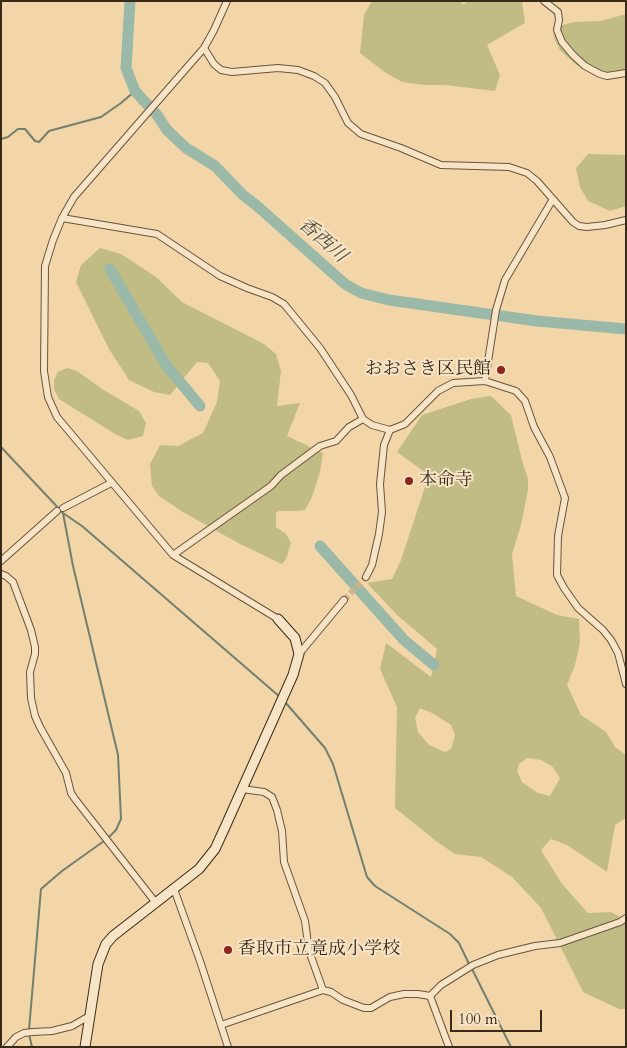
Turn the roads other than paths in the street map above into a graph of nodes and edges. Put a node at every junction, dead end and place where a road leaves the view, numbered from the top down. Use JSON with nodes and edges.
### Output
{"nodes":[{"id":1,"x":227,"y":1,"type":"edge"},
{"id":2,"x":544,"y":1,"type":"edge"},
{"id":3,"x":204,"y":48,"type":"junction"},
{"id":4,"x":626,"y":73,"type":"edge"},
{"id":5,"x":553,"y":198,"type":"junction"},
{"id":6,"x":62,"y":218,"type":"junction"},
{"id":7,"x":626,"y":220,"type":"edge"},
{"id":8,"x":485,"y":381,"type":"junction"},
{"id":9,"x":363,"y":419,"type":"junction"},
{"id":10,"x":390,"y":430,"type":"junction"},
{"id":11,"x":111,"y":483,"type":"junction"},
{"id":12,"x":173,"y":555,"type":"junction"},
{"id":13,"x":1,"y":561,"type":"edge"},
{"id":14,"x":1,"y":574,"type":"edge"},
{"id":15,"x":366,"y":577,"type":"tunnel mouth"},
{"id":16,"x":344,"y":600,"type":"tunnel mouth"},
{"id":17,"x":278,"y":619,"type":"joint"},
{"id":18,"x":300,"y":654,"type":"junction"},
{"id":19,"x":626,"y":684,"type":"edge"},
{"id":20,"x":242,"y":789,"type":"junction"},
{"id":21,"x":174,"y":889,"type":"junction"},
{"id":22,"x":156,"y":903,"type":"junction"},
{"id":23,"x":626,"y":918,"type":"edge"},
{"id":24,"x":323,"y":990,"type":"junction"},
{"id":25,"x":430,"y":996,"type":"junction"},
{"id":26,"x":90,"y":1015,"type":"junction"},
{"id":27,"x":221,"y":1025,"type":"junction"},
{"id":28,"x":7,"y":1047,"type":"edge"},
{"id":29,"x":85,"y":1047,"type":"edge"},
{"id":30,"x":228,"y":1047,"type":"edge"},
{"id":31,"x":449,"y":1047,"type":"edge"}],
"edges":[{"from":1,"to":3,"type":"street"},
{"from":2,"to":4,"type":"street"},
{"from":3,"to":5,"type":"street"},
{"from":3,"to":6,"type":"street"},
{"from":5,"to":7,"type":"street"},
{"from":5,"to":8,"type":"street"},
{"from":6,"to":9,"type":"street"},
{"from":6,"to":11,"type":"street"},
{"from":8,"to":10,"type":"street"},
{"from":8,"to":19,"type":"street"},
{"from":9,"to":10,"type":"street"},
{"from":9,"to":12,"type":"street"},
{"from":10,"to":15,"type":"street"},
{"from":11,"to":12,"type":"street"},
{"from":11,"to":13,"type":"street"},
{"from":12,"to":17,"type":"street"},
{"from":14,"to":22,"type":"street"},
{"from":16,"to":18,"type":"street"},
{"from":17,"to":18,"type":"street"},
{"from":18,"to":20,"type":"street"},
{"from":20,"to":21,"type":"street"},
{"from":20,"to":24,"type":"street"},
{"from":21,"to":22,"type":"street"},
{"from":21,"to":27,"type":"street"},
{"from":22,"to":26,"type":"street"},
{"from":23,"to":25,"type":"street"},
{"from":24,"to":25,"type":"street"},
{"from":24,"to":27,"type":"street"},
{"from":25,"to":31,"type":"street"},
{"from":26,"to":28,"type":"street"},
{"from":26,"to":29,"type":"street"},
{"from":27,"to":30,"type":"street"}]}
